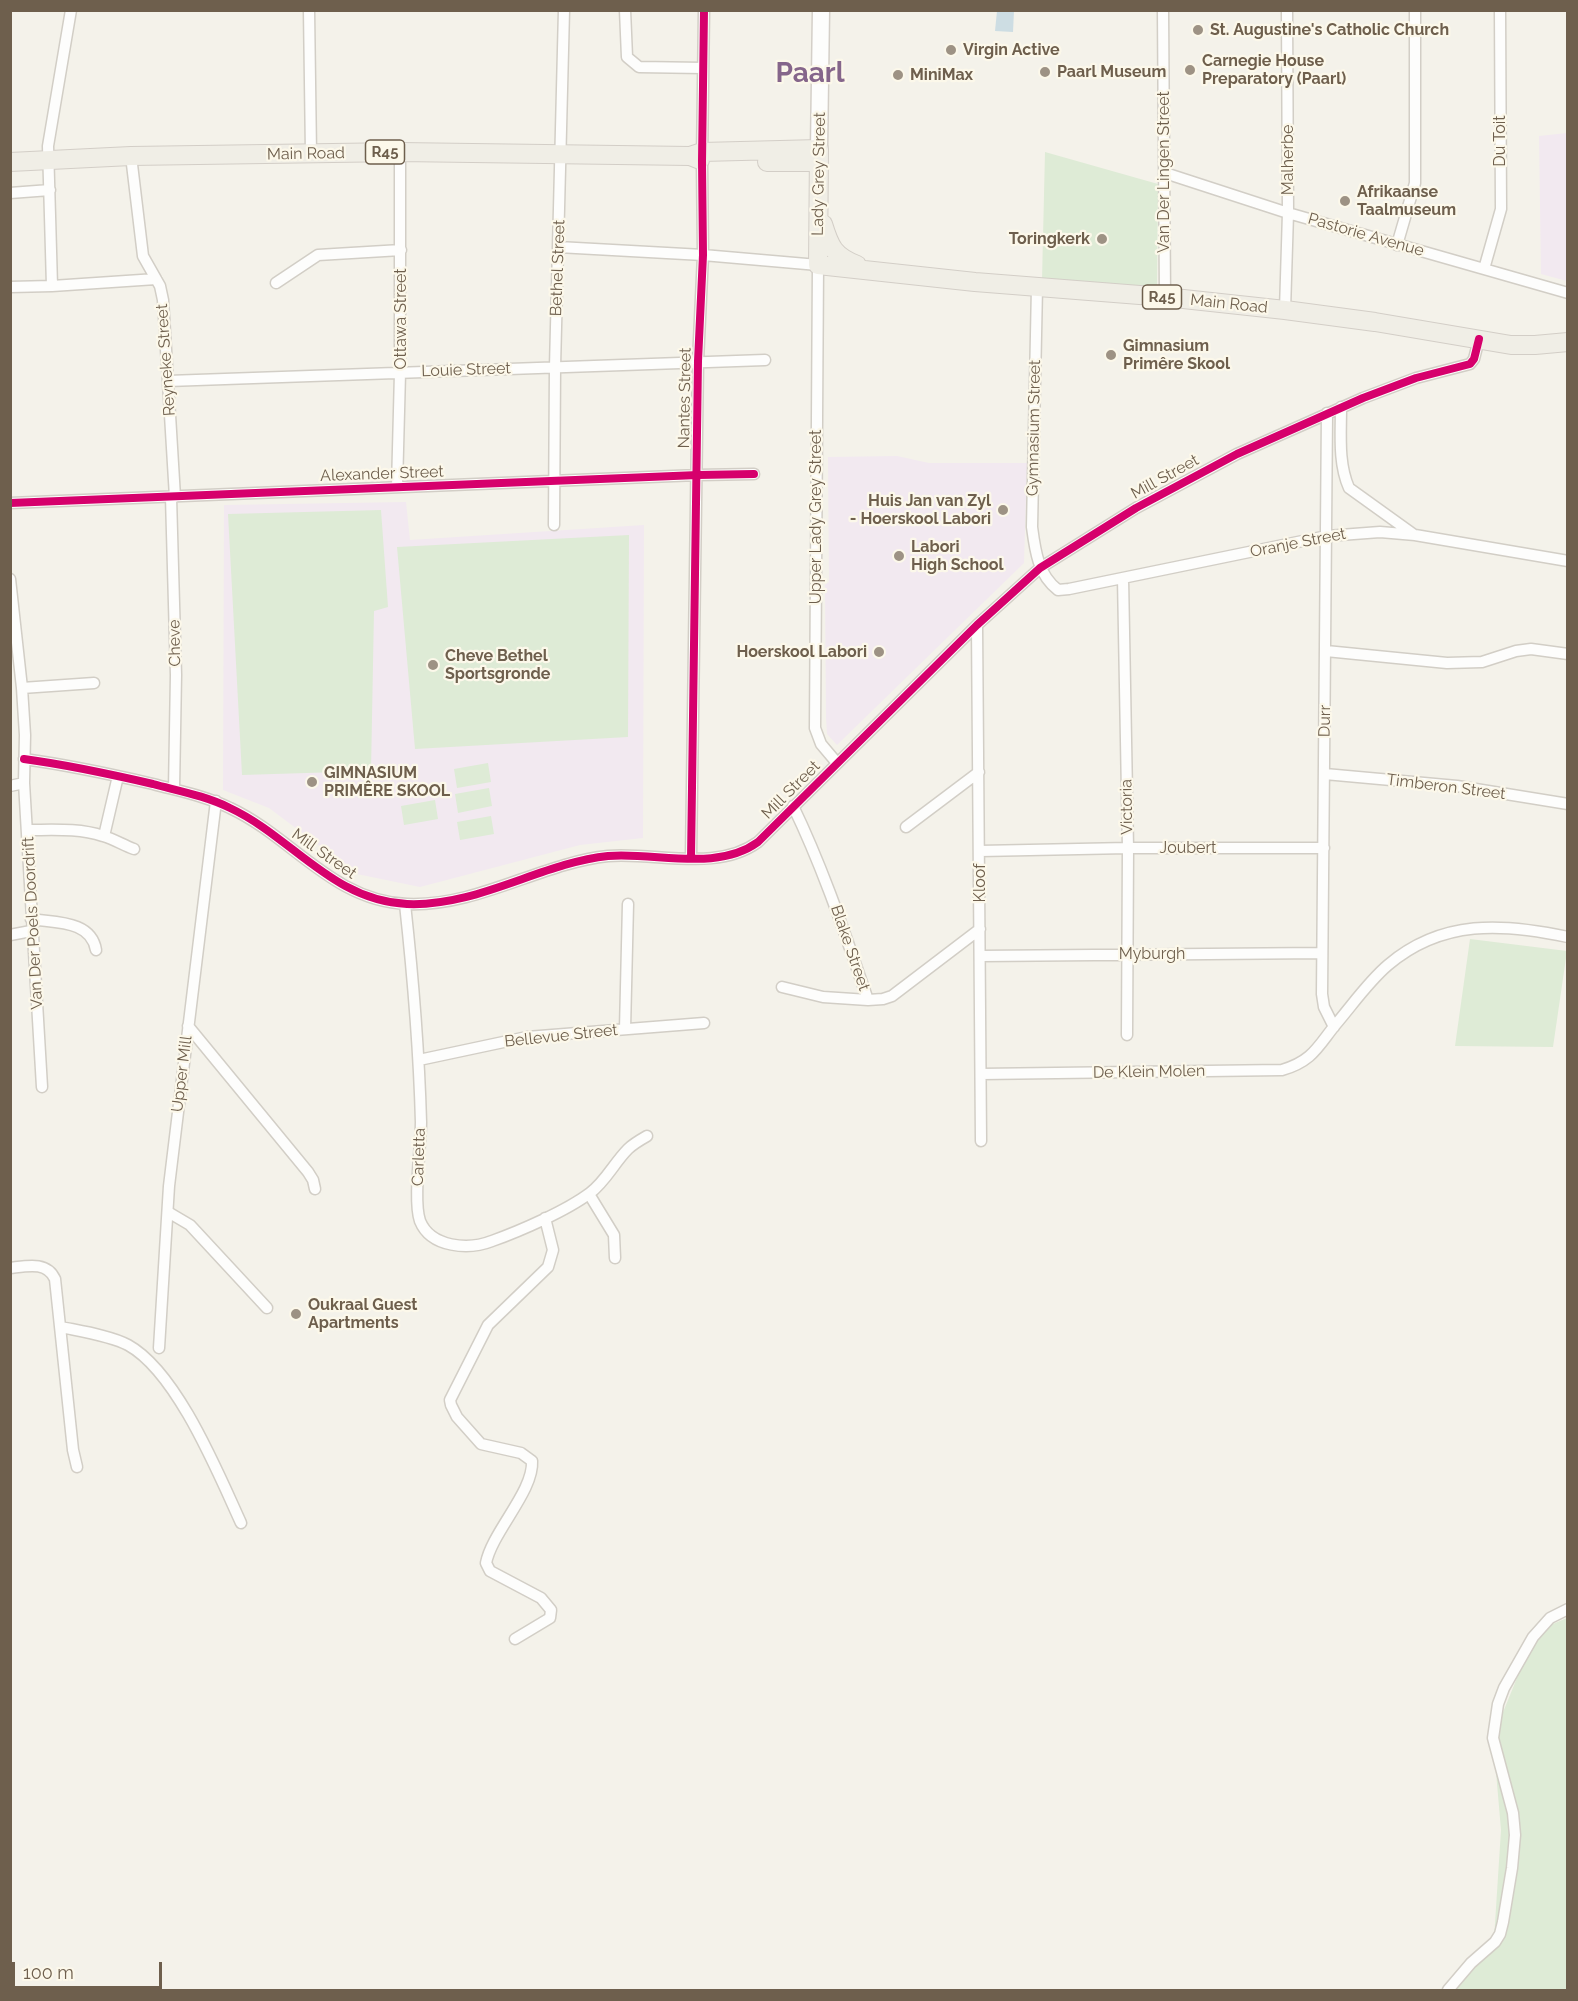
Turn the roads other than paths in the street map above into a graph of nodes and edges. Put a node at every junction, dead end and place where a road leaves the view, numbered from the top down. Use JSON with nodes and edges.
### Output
{"nodes":[{"id":1,"x":71,"y":10,"type":"edge"},
{"id":2,"x":309,"y":10,"type":"edge"},
{"id":3,"x":564,"y":10,"type":"edge"},
{"id":4,"x":625,"y":10,"type":"edge"},
{"id":5,"x":704,"y":10,"type":"edge"},
{"id":6,"x":821,"y":10,"type":"edge"},
{"id":7,"x":1163,"y":10,"type":"edge"},
{"id":8,"x":1287,"y":10,"type":"edge"},
{"id":9,"x":1415,"y":10,"type":"edge"},
{"id":10,"x":1500,"y":10,"type":"edge"},
{"id":11,"x":703,"y":68,"type":"junction"},
{"id":12,"x":400,"y":152,"type":"junction"},
{"id":13,"x":311,"y":154,"type":"junction"},
{"id":14,"x":561,"y":154,"type":"junction"},
{"id":15,"x":131,"y":156,"type":"junction"},
{"id":16,"x":698,"y":156,"type":"junction"},
{"id":17,"x":819,"y":156,"type":"junction"},
{"id":18,"x":48,"y":161,"type":"junction"},
{"id":19,"x":10,"y":162,"type":"edge"},
{"id":20,"x":1165,"y":173,"type":"junction"},
{"id":21,"x":50,"y":190,"type":"junction"},
{"id":22,"x":10,"y":193,"type":"edge"},
{"id":23,"x":818,"y":208,"type":"junction"},
{"id":24,"x":1288,"y":213,"type":"junction"},
{"id":25,"x":1398,"y":245,"type":"junction"},
{"id":26,"x":558,"y":247,"type":"junction"},
{"id":27,"x":401,"y":250,"type":"junction"},
{"id":28,"x":703,"y":255,"type":"junction"},
{"id":29,"x":818,"y":265,"type":"junction"},
{"id":30,"x":1484,"y":268,"type":"junction"},
{"id":31,"x":874,"y":270,"type":"junction"},
{"id":32,"x":156,"y":279,"type":"junction"},
{"id":33,"x":276,"y":283,"type":"dead end"},
{"id":34,"x":52,"y":286,"type":"junction"},
{"id":35,"x":10,"y":287,"type":"edge"},
{"id":36,"x":1037,"y":287,"type":"junction"},
{"id":37,"x":1568,"y":293,"type":"edge"},
{"id":38,"x":1165,"y":297,"type":"junction"},
{"id":39,"x":1285,"y":310,"type":"junction"},
{"id":40,"x":1479,"y":339,"type":"junction"},
{"id":41,"x":1568,"y":342,"type":"edge"},
{"id":42,"x":765,"y":360,"type":"dead end"},
{"id":43,"x":699,"y":361,"type":"junction"},
{"id":44,"x":555,"y":367,"type":"junction"},
{"id":45,"x":400,"y":373,"type":"junction"},
{"id":46,"x":168,"y":381,"type":"junction"},
{"id":47,"x":1341,"y":407,"type":"junction"},
{"id":48,"x":1327,"y":413,"type":"junction"},
{"id":49,"x":754,"y":474,"type":"dead end"},
{"id":50,"x":698,"y":475,"type":"junction"},
{"id":51,"x":554,"y":482,"type":"junction"},
{"id":52,"x":397,"y":487,"type":"junction"},
{"id":53,"x":173,"y":497,"type":"junction"},
{"id":54,"x":10,"y":503,"type":"edge"},
{"id":55,"x":554,"y":525,"type":"dead end"},
{"id":56,"x":1327,"y":536,"type":"junction"},
{"id":57,"x":1415,"y":536,"type":"junction"},
{"id":58,"x":1568,"y":561,"type":"edge"},
{"id":59,"x":1040,"y":568,"type":"junction"},
{"id":60,"x":1123,"y":578,"type":"junction"},
{"id":61,"x":10,"y":579,"type":"edge"},
{"id":62,"x":976,"y":625,"type":"junction"},
{"id":63,"x":1326,"y":651,"type":"junction"},
{"id":64,"x":1568,"y":654,"type":"edge"},
{"id":65,"x":94,"y":683,"type":"dead end"},
{"id":66,"x":22,"y":688,"type":"junction"},
{"id":67,"x":24,"y":759,"type":"junction"},
{"id":68,"x":837,"y":763,"type":"junction"},
{"id":69,"x":979,"y":772,"type":"junction"},
{"id":70,"x":1325,"y":774,"type":"junction"},
{"id":71,"x":118,"y":776,"type":"junction"},
{"id":72,"x":24,"y":783,"type":"junction"},
{"id":73,"x":10,"y":786,"type":"edge"},
{"id":74,"x":174,"y":789,"type":"junction"},
{"id":75,"x":216,"y":801,"type":"junction"},
{"id":76,"x":1568,"y":804,"type":"edge"},
{"id":77,"x":793,"y":806,"type":"junction"},
{"id":78,"x":906,"y":827,"type":"dead end"},
{"id":79,"x":28,"y":831,"type":"junction"},
{"id":80,"x":104,"y":836,"type":"junction"},
{"id":81,"x":1128,"y":848,"type":"junction"},
{"id":82,"x":1324,"y":848,"type":"junction"},
{"id":83,"x":134,"y":849,"type":"dead end"},
{"id":84,"x":980,"y":851,"type":"junction"},
{"id":85,"x":691,"y":858,"type":"junction"},
{"id":86,"x":405,"y":904,"type":"junction"},
{"id":87,"x":628,"y":904,"type":"dead end"},
{"id":88,"x":31,"y":919,"type":"junction"},
{"id":89,"x":980,"y":929,"type":"junction"},
{"id":90,"x":31,"y":931,"type":"junction"},
{"id":91,"x":10,"y":935,"type":"edge"},
{"id":92,"x":1568,"y":937,"type":"edge"},
{"id":93,"x":96,"y":951,"type":"dead end"},
{"id":94,"x":1322,"y":953,"type":"junction"},
{"id":95,"x":1126,"y":954,"type":"junction"},
{"id":96,"x":981,"y":956,"type":"junction"},
{"id":97,"x":782,"y":987,"type":"dead end"},
{"id":98,"x":868,"y":1000,"type":"junction"},
{"id":99,"x":704,"y":1023,"type":"dead end"},
{"id":100,"x":188,"y":1026,"type":"junction"},
{"id":101,"x":1334,"y":1027,"type":"junction"},
{"id":102,"x":624,"y":1029,"type":"junction"},
{"id":103,"x":1127,"y":1035,"type":"dead end"},
{"id":104,"x":420,"y":1060,"type":"junction"},
{"id":105,"x":981,"y":1074,"type":"junction"},
{"id":106,"x":42,"y":1087,"type":"dead end"},
{"id":107,"x":647,"y":1136,"type":"dead end"},
{"id":108,"x":981,"y":1141,"type":"dead end"},
{"id":109,"x":315,"y":1189,"type":"dead end"},
{"id":110,"x":589,"y":1194,"type":"junction"},
{"id":111,"x":168,"y":1212,"type":"junction"},
{"id":112,"x":545,"y":1218,"type":"junction"},
{"id":113,"x":615,"y":1258,"type":"dead end"},
{"id":114,"x":10,"y":1268,"type":"edge"},
{"id":115,"x":267,"y":1308,"type":"dead end"},
{"id":116,"x":61,"y":1327,"type":"junction"},
{"id":117,"x":159,"y":1348,"type":"dead end"},
{"id":118,"x":77,"y":1467,"type":"dead end"},
{"id":119,"x":241,"y":1523,"type":"dead end"},
{"id":120,"x":1568,"y":1609,"type":"edge"},
{"id":121,"x":515,"y":1639,"type":"dead end"},
{"id":122,"x":1448,"y":1990,"type":"edge"}],
"edges":[{"from":1,"to":18,"type":"street"},
{"from":2,"to":13,"type":"street"},
{"from":3,"to":14,"type":"street","name":"Bethel Street"},
{"from":4,"to":11,"type":"street"},
{"from":5,"to":11,"type":"street","name":"Nantes Street"},
{"from":6,"to":17,"type":"main road","name":"Lady Grey Street"},
{"from":7,"to":20,"type":"street","name":"Van Der Lingen Street"},
{"from":8,"to":24,"type":"street","name":"Malherbe"},
{"from":9,"to":25,"type":"street"},
{"from":10,"to":30,"type":"street","name":"Du Toit"},
{"from":11,"to":16,"type":"street","name":"Nantes Street"},
{"from":12,"to":13,"type":"main road","name":"Main Road","number":"R45"},
{"from":12,"to":14,"type":"main road","name":"Main Road","number":"R45"},
{"from":12,"to":27,"type":"street","name":"Ottawa Street"},
{"from":13,"to":15,"type":"main road","name":"Main Road","number":"R45"},
{"from":14,"to":16,"type":"main road","name":"Main Road","number":"R45"},
{"from":14,"to":26,"type":"street","name":"Bethel Street"},
{"from":15,"to":18,"type":"main road","name":"Main Road","number":"R45"},
{"from":15,"to":32,"type":"street","name":"Reyneke Street"},
{"from":16,"to":17,"type":"main road","number":"R45"},
{"from":16,"to":28,"type":"street","name":"Nantes Street"},
{"from":17,"to":23,"type":"main road","name":"Lady Grey Street"},
{"from":18,"to":19,"type":"main road","name":"Main Road","number":"R45"},
{"from":18,"to":21,"type":"street"},
{"from":20,"to":24,"type":"street","name":"Pastorie Avenue"},
{"from":20,"to":38,"type":"street","name":"Van Der Lingen Street"},
{"from":21,"to":22,"type":"street"},
{"from":21,"to":34,"type":"street"},
{"from":23,"to":29,"type":"main road","name":"Lady Grey Street"},
{"from":23,"to":31,"type":"main road"},
{"from":24,"to":25,"type":"street","name":"Pastorie Avenue"},
{"from":24,"to":39,"type":"street","name":"Malherbe"},
{"from":25,"to":30,"type":"street","name":"Pastorie Avenue"},
{"from":26,"to":28,"type":"street"},
{"from":26,"to":44,"type":"street","name":"Bethel Street"},
{"from":27,"to":33,"type":"street"},
{"from":27,"to":45,"type":"street","name":"Ottawa Street"},
{"from":28,"to":29,"type":"street"},
{"from":28,"to":43,"type":"street","name":"Nantes Street"},
{"from":29,"to":31,"type":"main road","name":"Main Road","number":"R45"},
{"from":29,"to":68,"type":"street","name":"Upper Lady Grey Street"},
{"from":30,"to":37,"type":"street","name":"Pastorie Avenue"},
{"from":31,"to":36,"type":"main road","name":"Main Road","number":"R45"},
{"from":32,"to":34,"type":"street"},
{"from":32,"to":46,"type":"street","name":"Reyneke Street"},
{"from":34,"to":35,"type":"street"},
{"from":36,"to":38,"type":"main road","name":"Main Road","number":"R45"},
{"from":36,"to":59,"type":"street","name":"Gymnasium Street"},
{"from":38,"to":39,"type":"main road","name":"Main Road","number":"R45"},
{"from":39,"to":40,"type":"main road","name":"Main Road","number":"R45"},
{"from":40,"to":41,"type":"main road","name":"Main Road","number":"R45"},
{"from":40,"to":47,"type":"street","name":"Mill Street"},
{"from":42,"to":43,"type":"street","name":"Louie Street"},
{"from":43,"to":44,"type":"street","name":"Louie Street"},
{"from":43,"to":50,"type":"street","name":"Nantes Street"},
{"from":44,"to":45,"type":"street","name":"Louie Street"},
{"from":44,"to":51,"type":"street","name":"Bethel Street"},
{"from":45,"to":46,"type":"street","name":"Louie Street"},
{"from":45,"to":52,"type":"street","name":"Ottawa Street"},
{"from":46,"to":53,"type":"street","name":"Reyneke Street"},
{"from":47,"to":48,"type":"street","name":"Mill Street"},
{"from":47,"to":57,"type":"street"},
{"from":48,"to":56,"type":"street","name":"Durr"},
{"from":48,"to":59,"type":"street","name":"Mill Street"},
{"from":49,"to":50,"type":"street","name":"Alexander Street"},
{"from":50,"to":51,"type":"street","name":"Alexander Street"},
{"from":50,"to":85,"type":"street","name":"Nantes Street"},
{"from":51,"to":52,"type":"street","name":"Alexander Street"},
{"from":51,"to":55,"type":"street","name":"Bethel Street"},
{"from":52,"to":53,"type":"street","name":"Alexander Street"},
{"from":53,"to":54,"type":"street","name":"Alexander Street"},
{"from":53,"to":74,"type":"street","name":"Cheve"},
{"from":56,"to":57,"type":"street","name":"Oranje Street"},
{"from":56,"to":60,"type":"street","name":"Oranje Street"},
{"from":56,"to":63,"type":"street","name":"Durr"},
{"from":57,"to":58,"type":"street","name":"Oranje Street"},
{"from":59,"to":60,"type":"street","name":"Oranje Street"},
{"from":59,"to":62,"type":"street","name":"Mill Street"},
{"from":60,"to":81,"type":"street","name":"Victoria"},
{"from":61,"to":66,"type":"street","name":"Van Der Poels Doordrift"},
{"from":62,"to":68,"type":"street","name":"Mill Street"},
{"from":62,"to":69,"type":"street","name":"Kloof"},
{"from":63,"to":64,"type":"street"},
{"from":63,"to":70,"type":"street","name":"Durr"},
{"from":65,"to":66,"type":"street"},
{"from":66,"to":67,"type":"street","name":"Van Der Poels Doordrift"},
{"from":67,"to":71,"type":"street","name":"Mill Street"},
{"from":67,"to":72,"type":"street","name":"Van Der Poels Doordrift"},
{"from":68,"to":77,"type":"street","name":"Mill Street"},
{"from":69,"to":78,"type":"street"},
{"from":69,"to":84,"type":"street","name":"Kloof"},
{"from":70,"to":76,"type":"street","name":"Timberon Street"},
{"from":70,"to":82,"type":"street","name":"Durr"},
{"from":71,"to":74,"type":"street","name":"Mill Street"},
{"from":71,"to":80,"type":"street"},
{"from":72,"to":73,"type":"street"},
{"from":72,"to":79,"type":"street","name":"Van Der Poels Doordrift"},
{"from":74,"to":75,"type":"street","name":"Mill Street"},
{"from":75,"to":86,"type":"street","name":"Mill Street"},
{"from":75,"to":100,"type":"street","name":"Upper Mill"},
{"from":77,"to":85,"type":"street","name":"Mill Street"},
{"from":77,"to":98,"type":"street","name":"Blake Street"},
{"from":79,"to":80,"type":"street"},
{"from":79,"to":88,"type":"street","name":"Van Der Poels Doordrift"},
{"from":80,"to":83,"type":"street"},
{"from":81,"to":82,"type":"street","name":"Joubert"},
{"from":81,"to":84,"type":"street","name":"Joubert"},
{"from":81,"to":95,"type":"street","name":"Victoria"},
{"from":82,"to":94,"type":"street","name":"Durr"},
{"from":84,"to":89,"type":"street","name":"Kloof"},
{"from":85,"to":86,"type":"street","name":"Mill Street"},
{"from":86,"to":104,"type":"street","name":"Carletta"},
{"from":87,"to":102,"type":"street"},
{"from":88,"to":90,"type":"street","name":"Van Der Poels Doordrift"},
{"from":88,"to":93,"type":"street"},
{"from":89,"to":96,"type":"street","name":"Kloof"},
{"from":89,"to":98,"type":"street","name":"Blake Street"},
{"from":90,"to":91,"type":"street"},
{"from":90,"to":106,"type":"street","name":"Van Der Poels Doordrift"},
{"from":92,"to":101,"type":"street"},
{"from":94,"to":95,"type":"street","name":"Myburgh"},
{"from":94,"to":101,"type":"street","name":"Durr"},
{"from":95,"to":96,"type":"street","name":"Myburgh"},
{"from":95,"to":103,"type":"street","name":"Victoria"},
{"from":96,"to":105,"type":"street","name":"Kloof"},
{"from":97,"to":98,"type":"street"},
{"from":99,"to":102,"type":"street","name":"Bellevue Street"},
{"from":100,"to":109,"type":"street"},
{"from":100,"to":111,"type":"street","name":"Upper Mill"},
{"from":101,"to":105,"type":"street","name":"De Klein Molen"},
{"from":102,"to":104,"type":"street","name":"Bellevue Street"},
{"from":104,"to":112,"type":"street","name":"Carletta"},
{"from":105,"to":108,"type":"street","name":"Kloof"},
{"from":107,"to":110,"type":"street","name":"Carletta"},
{"from":110,"to":112,"type":"street","name":"Carletta"},
{"from":110,"to":113,"type":"street"},
{"from":111,"to":115,"type":"street"},
{"from":111,"to":117,"type":"street","name":"Upper Mill"},
{"from":112,"to":121,"type":"street"},
{"from":114,"to":116,"type":"street"},
{"from":116,"to":118,"type":"street"},
{"from":116,"to":119,"type":"street"},
{"from":120,"to":122,"type":"street"}]}
